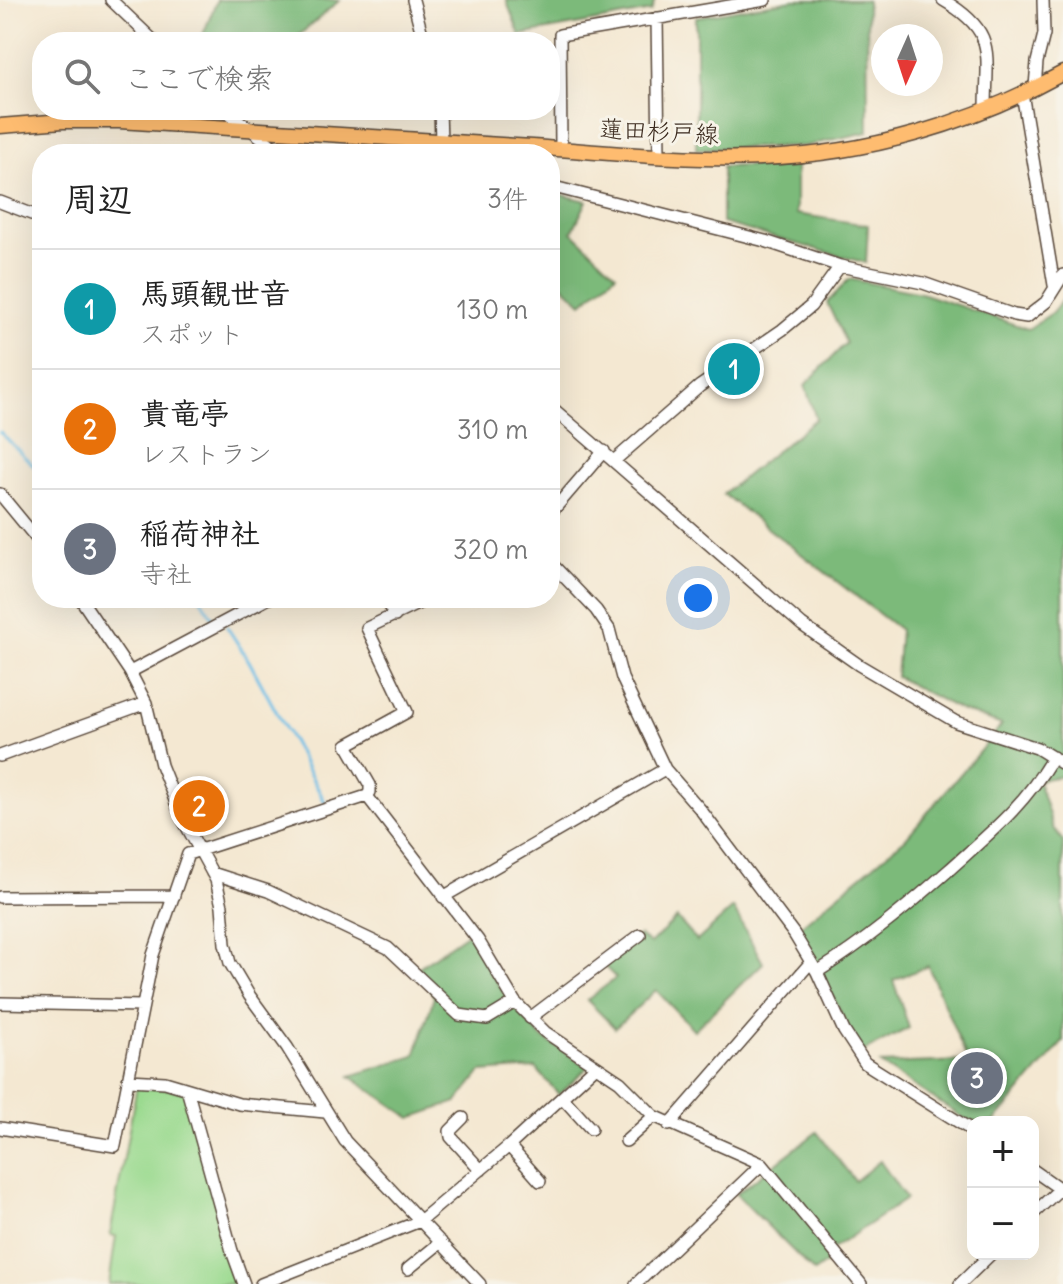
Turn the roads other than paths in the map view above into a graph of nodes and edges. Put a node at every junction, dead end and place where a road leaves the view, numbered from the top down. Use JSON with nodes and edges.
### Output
{"nodes":[{"id":1,"x":111,"y":0,"type":"edge"},
{"id":2,"x":413,"y":0,"type":"edge"},
{"id":3,"x":765,"y":0,"type":"edge"},
{"id":4,"x":943,"y":0,"type":"edge"},
{"id":5,"x":1043,"y":0,"type":"edge"},
{"id":6,"x":657,"y":18,"type":"junction"},
{"id":7,"x":145,"y":32,"type":"edge"},
{"id":8,"x":421,"y":32,"type":"edge"},
{"id":9,"x":1063,"y":73,"type":"edge"},
{"id":10,"x":1029,"y":90,"type":"junction"},
{"id":11,"x":986,"y":110,"type":"junction"},
{"id":12,"x":64,"y":120,"type":"edge"},
{"id":13,"x":163,"y":120,"type":"edge"},
{"id":14,"x":237,"y":120,"type":"edge"},
{"id":15,"x":440,"y":120,"type":"edge"},
{"id":16,"x":0,"y":126,"type":"edge"},
{"id":17,"x":247,"y":128,"type":"junction"},
{"id":18,"x":441,"y":141,"type":"junction"},
{"id":19,"x":269,"y":144,"type":"edge"},
{"id":20,"x":486,"y":144,"type":"edge"},
{"id":21,"x":561,"y":149,"type":"joint"},
{"id":22,"x":659,"y":155,"type":"junction"},
{"id":23,"x":560,"y":189,"type":"edge"},
{"id":24,"x":0,"y":202,"type":"edge"},
{"id":25,"x":32,"y":214,"type":"edge"},
{"id":26,"x":840,"y":266,"type":"junction"},
{"id":27,"x":1063,"y":275,"type":"edge"},
{"id":28,"x":1054,"y":285,"type":"junction"},
{"id":29,"x":560,"y":414,"type":"edge"},
{"id":30,"x":604,"y":451,"type":"junction"},
{"id":31,"x":615,"y":460,"type":"junction"},
{"id":32,"x":0,"y":494,"type":"edge"},
{"id":33,"x":560,"y":502,"type":"edge"},
{"id":34,"x":32,"y":533,"type":"edge"},
{"id":35,"x":560,"y":572,"type":"edge"},
{"id":36,"x":87,"y":608,"type":"edge"},
{"id":37,"x":250,"y":608,"type":"edge"},
{"id":38,"x":390,"y":608,"type":"edge"},
{"id":39,"x":411,"y":608,"type":"edge"},
{"id":40,"x":395,"y":616,"type":"junction"},
{"id":41,"x":130,"y":672,"type":"junction"},
{"id":42,"x":146,"y":703,"type":"junction"},
{"id":43,"x":0,"y":756,"type":"edge"},
{"id":44,"x":1058,"y":761,"type":"edge"},
{"id":45,"x":665,"y":769,"type":"junction"},
{"id":46,"x":367,"y":796,"type":"junction"},
{"id":47,"x":200,"y":851,"type":"junction"},
{"id":48,"x":212,"y":873,"type":"junction"},
{"id":49,"x":174,"y":896,"type":"junction"},
{"id":50,"x":0,"y":897,"type":"edge"},
{"id":51,"x":443,"y":897,"type":"junction"},
{"id":52,"x":640,"y":935,"type":"dead end"},
{"id":53,"x":814,"y":967,"type":"junction"},
{"id":54,"x":515,"y":1002,"type":"junction"},
{"id":55,"x":0,"y":1003,"type":"edge"},
{"id":56,"x":142,"y":1006,"type":"junction"},
{"id":57,"x":530,"y":1018,"type":"junction"},
{"id":58,"x":596,"y":1066,"type":"junction"},
{"id":59,"x":129,"y":1080,"type":"junction"},
{"id":60,"x":187,"y":1089,"type":"junction"},
{"id":61,"x":562,"y":1097,"type":"junction"},
{"id":62,"x":325,"y":1112,"type":"junction"},
{"id":63,"x":654,"y":1116,"type":"junction"},
{"id":64,"x":463,"y":1118,"type":"dead end"},
{"id":65,"x":669,"y":1125,"type":"junction"},
{"id":66,"x":967,"y":1127,"type":"edge"},
{"id":67,"x":0,"y":1128,"type":"edge"},
{"id":68,"x":591,"y":1129,"type":"dead end"},
{"id":69,"x":626,"y":1141,"type":"dead end"},
{"id":70,"x":509,"y":1146,"type":"junction"},
{"id":71,"x":762,"y":1164,"type":"junction"},
{"id":72,"x":481,"y":1170,"type":"junction"},
{"id":73,"x":1039,"y":1174,"type":"edge"},
{"id":74,"x":540,"y":1181,"type":"dead end"},
{"id":75,"x":1062,"y":1189,"type":"edge"},
{"id":76,"x":1039,"y":1209,"type":"edge"},
{"id":77,"x":420,"y":1221,"type":"junction"},
{"id":78,"x":445,"y":1246,"type":"junction"},
{"id":79,"x":985,"y":1260,"type":"edge"},
{"id":80,"x":408,"y":1269,"type":"dead end"},
{"id":81,"x":645,"y":1281,"type":"edge"},
{"id":82,"x":244,"y":1284,"type":"edge"},
{"id":83,"x":261,"y":1284,"type":"edge"},
{"id":84,"x":480,"y":1284,"type":"edge"},
{"id":85,"x":861,"y":1284,"type":"edge"},
{"id":86,"x":960,"y":1284,"type":"edge"}],
"edges":[{"from":1,"to":7,"type":"street"},
{"from":2,"to":8,"type":"street"},
{"from":3,"to":6,"type":"street"},
{"from":4,"to":11,"type":"street"},
{"from":5,"to":10,"type":"street"},
{"from":6,"to":21,"type":"street"},
{"from":6,"to":22,"type":"street"},
{"from":9,"to":10,"type":"main road","name":"蓮田杉戸線"},
{"from":10,"to":11,"type":"main road","name":"蓮田杉戸線"},
{"from":10,"to":28,"type":"street"},
{"from":11,"to":22,"type":"main road","name":"蓮田杉戸線"},
{"from":12,"to":16,"type":"main road","name":"蓮田杉戸線"},
{"from":13,"to":17,"type":"main road","name":"蓮田杉戸線"},
{"from":14,"to":17,"type":"street"},
{"from":15,"to":18,"type":"street"},
{"from":17,"to":18,"type":"main road","name":"蓮田杉戸線"},
{"from":17,"to":19,"type":"street"},
{"from":18,"to":20,"type":"main road","name":"蓮田杉戸線"},
{"from":21,"to":22,"type":"main road","name":"蓮田杉戸線"},
{"from":23,"to":26,"type":"street"},
{"from":24,"to":25,"type":"street"},
{"from":26,"to":28,"type":"street"},
{"from":26,"to":31,"type":"street"},
{"from":27,"to":28,"type":"street"},
{"from":29,"to":30,"type":"street"},
{"from":30,"to":31,"type":"street"},
{"from":30,"to":33,"type":"street"},
{"from":31,"to":44,"type":"street"},
{"from":32,"to":34,"type":"street"},
{"from":35,"to":45,"type":"street"},
{"from":36,"to":41,"type":"street"},
{"from":37,"to":41,"type":"street"},
{"from":38,"to":40,"type":"street"},
{"from":39,"to":40,"type":"street"},
{"from":40,"to":46,"type":"street"},
{"from":41,"to":42,"type":"street"},
{"from":42,"to":43,"type":"street"},
{"from":42,"to":47,"type":"street"},
{"from":44,"to":53,"type":"street"},
{"from":45,"to":51,"type":"street"},
{"from":45,"to":53,"type":"street"},
{"from":46,"to":47,"type":"street"},
{"from":46,"to":51,"type":"street"},
{"from":47,"to":48,"type":"street"},
{"from":47,"to":49,"type":"street"},
{"from":48,"to":54,"type":"street"},
{"from":48,"to":62,"type":"street"},
{"from":49,"to":50,"type":"street"},
{"from":49,"to":56,"type":"street"},
{"from":51,"to":54,"type":"street"},
{"from":52,"to":57,"type":"street"},
{"from":53,"to":65,"type":"street"},
{"from":53,"to":66,"type":"street"},
{"from":54,"to":57,"type":"street"},
{"from":55,"to":56,"type":"street"},
{"from":56,"to":59,"type":"street"},
{"from":57,"to":58,"type":"street"},
{"from":58,"to":61,"type":"street"},
{"from":58,"to":63,"type":"street"},
{"from":59,"to":60,"type":"street"},
{"from":59,"to":67,"type":"street"},
{"from":60,"to":62,"type":"street"},
{"from":60,"to":82,"type":"street"},
{"from":61,"to":68,"type":"street"},
{"from":61,"to":70,"type":"street"},
{"from":62,"to":77,"type":"street"},
{"from":63,"to":65,"type":"street"},
{"from":63,"to":69,"type":"street"},
{"from":64,"to":72,"type":"street"},
{"from":65,"to":71,"type":"street"},
{"from":70,"to":72,"type":"street"},
{"from":70,"to":74,"type":"street"},
{"from":71,"to":81,"type":"street"},
{"from":71,"to":85,"type":"street"},
{"from":72,"to":77,"type":"street"},
{"from":73,"to":75,"type":"street"},
{"from":75,"to":76,"type":"street"},
{"from":77,"to":78,"type":"street"},
{"from":77,"to":83,"type":"street"},
{"from":78,"to":80,"type":"street"},
{"from":78,"to":84,"type":"street"},
{"from":79,"to":86,"type":"street"}]}
